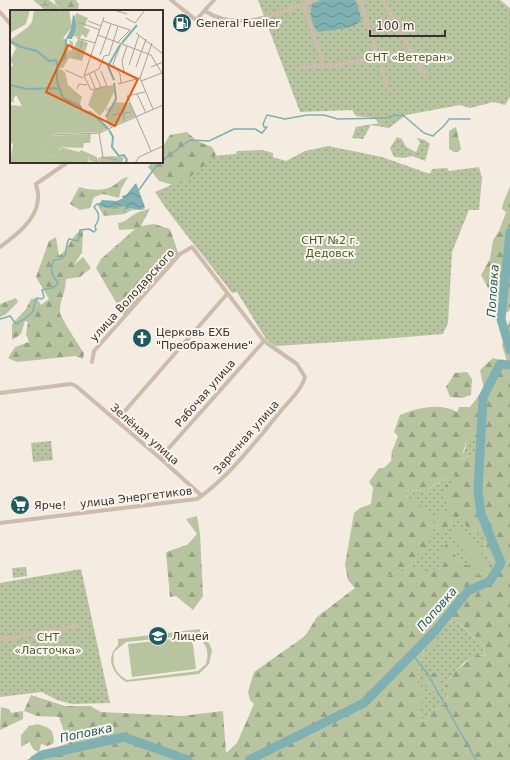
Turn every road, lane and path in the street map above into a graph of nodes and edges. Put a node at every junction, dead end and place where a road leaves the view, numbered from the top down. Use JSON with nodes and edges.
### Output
{"nodes":[{"id":1,"x":171,"y":0,"type":"edge"},
{"id":2,"x":214,"y":0,"type":"edge"},
{"id":3,"x":314,"y":0,"type":"edge"},
{"id":4,"x":360,"y":0,"type":"edge"},
{"id":5,"x":383,"y":0,"type":"edge"},
{"id":6,"x":303,"y":4,"type":"junction"},
{"id":7,"x":205,"y":11,"type":"junction"},
{"id":8,"x":0,"y":12,"type":"edge"},
{"id":9,"x":10,"y":24,"type":"edge"},
{"id":10,"x":379,"y":57,"type":"junction"},
{"id":11,"x":324,"y":65,"type":"junction"},
{"id":12,"x":299,"y":68,"type":"dead end"},
{"id":13,"x":425,"y":76,"type":"dead end"},
{"id":14,"x":388,"y":89,"type":"dead end"},
{"id":15,"x":67,"y":163,"type":"edge"},
{"id":16,"x":0,"y":247,"type":"edge"},
{"id":17,"x":227,"y":294,"type":"junction"},
{"id":18,"x":264,"y":340,"type":"junction"},
{"id":19,"x":92,"y":362,"type":"dead end"},
{"id":20,"x":0,"y":393,"type":"edge"},
{"id":21,"x":117,"y":420,"type":"junction"},
{"id":22,"x":160,"y":458,"type":"junction"},
{"id":23,"x":202,"y":496,"type":"junction"},
{"id":24,"x":0,"y":522,"type":"edge"},
{"id":25,"x":77,"y":626,"type":"dead end"},
{"id":26,"x":0,"y":640,"type":"edge"}],
"edges":[{"from":1,"to":7,"type":"street"},
{"from":2,"to":7,"type":"street"},
{"from":3,"to":6,"type":"street"},
{"from":4,"to":10,"type":"street"},
{"from":5,"to":13,"type":"street"},
{"from":6,"to":7,"type":"street"},
{"from":6,"to":11,"type":"street"},
{"from":8,"to":9,"type":"street"},
{"from":10,"to":11,"type":"street"},
{"from":10,"to":14,"type":"street"},
{"from":11,"to":12,"type":"street"},
{"from":15,"to":16,"type":"street"},
{"from":17,"to":18,"type":"street"},
{"from":17,"to":19,"type":"street","name":"улица Володарского"},
{"from":17,"to":21,"type":"street"},
{"from":18,"to":22,"type":"street","name":"Рабочая улица"},
{"from":18,"to":23,"type":"street","name":"Заречная улица"},
{"from":20,"to":21,"type":"street","name":"Зелёная улица"},
{"from":21,"to":22,"type":"street","name":"Зелёная улица"},
{"from":22,"to":23,"type":"street","name":"Зелёная улица"},
{"from":23,"to":24,"type":"street","name":"улица Энергетиков"},
{"from":25,"to":26,"type":"street"}]}
